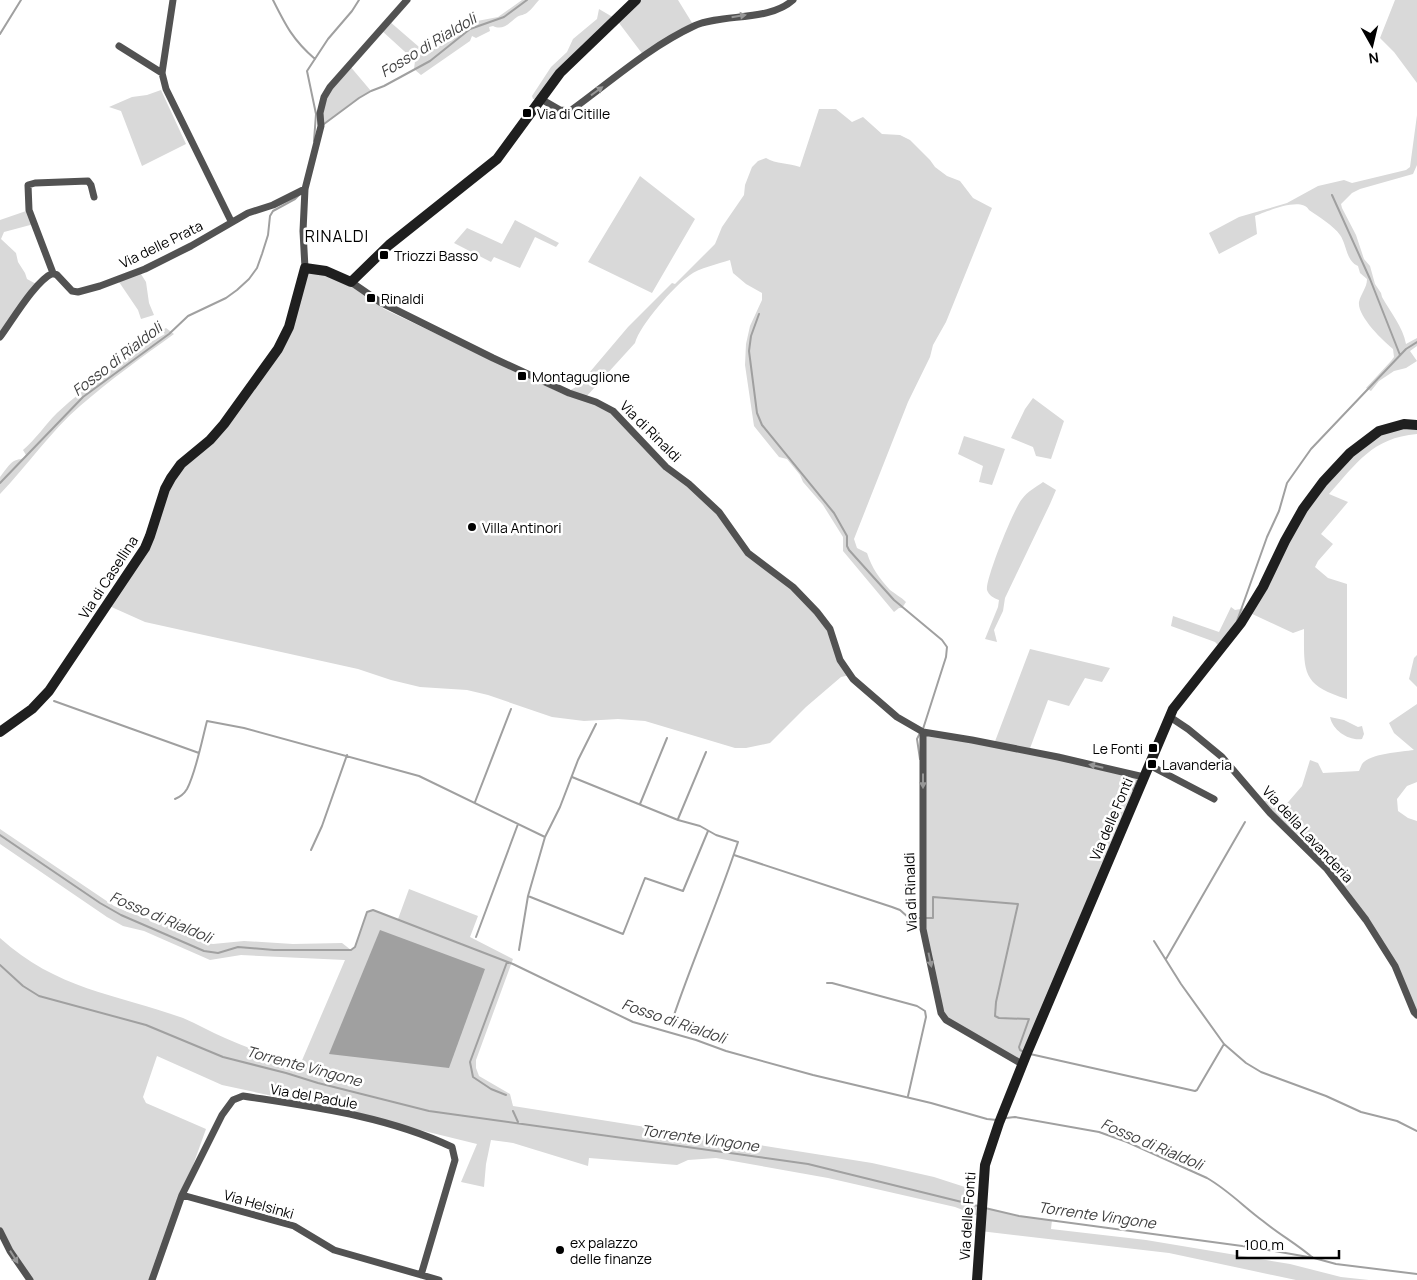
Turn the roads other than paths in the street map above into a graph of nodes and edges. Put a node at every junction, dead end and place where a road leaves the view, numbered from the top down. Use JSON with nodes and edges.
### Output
{"nodes":[{"id":1,"x":173,"y":0,"type":"edge"},
{"id":2,"x":407,"y":0,"type":"edge"},
{"id":3,"x":636,"y":0,"type":"edge"},
{"id":4,"x":793,"y":0,"type":"edge"},
{"id":5,"x":119,"y":46,"type":"dead end"},
{"id":6,"x":162,"y":73,"type":"junction"},
{"id":7,"x":541,"y":99,"type":"junction"},
{"id":8,"x":305,"y":189,"type":"junction"},
{"id":9,"x":94,"y":197,"type":"dead end"},
{"id":10,"x":231,"y":221,"type":"junction"},
{"id":11,"x":305,"y":268,"type":"junction"},
{"id":12,"x":53,"y":273,"type":"junction"},
{"id":13,"x":351,"y":282,"type":"junction"},
{"id":14,"x":0,"y":337,"type":"edge"},
{"id":15,"x":1417,"y":425,"type":"edge"},
{"id":16,"x":1170,"y":717,"type":"junction"},
{"id":17,"x":0,"y":732,"type":"edge"},
{"id":18,"x":923,"y":732,"type":"junction"},
{"id":19,"x":1149,"y":765,"type":"junction"},
{"id":20,"x":1144,"y":777,"type":"junction"},
{"id":21,"x":1214,"y":799,"type":"dead end"},
{"id":22,"x":1417,"y":1015,"type":"edge"},
{"id":23,"x":1022,"y":1064,"type":"junction"},
{"id":24,"x":182,"y":1195,"type":"junction"},
{"id":25,"x":0,"y":1231,"type":"edge"},
{"id":26,"x":420,"y":1275,"type":"junction"},
{"id":27,"x":30,"y":1280,"type":"edge"},
{"id":28,"x":152,"y":1280,"type":"edge"},
{"id":29,"x":439,"y":1280,"type":"edge"},
{"id":30,"x":977,"y":1280,"type":"edge"}],
"edges":[{"from":1,"to":6,"type":"street"},
{"from":2,"to":8,"type":"street"},
{"from":3,"to":7,"type":"street"},
{"from":7,"to":4,"type":"street","one_way":true},
{"from":5,"to":6,"type":"street"},
{"from":6,"to":10,"type":"street"},
{"from":7,"to":13,"type":"street"},
{"from":8,"to":10,"type":"street","name":"Via delle Prata"},
{"from":8,"to":11,"type":"street"},
{"from":9,"to":12,"type":"street"},
{"from":10,"to":12,"type":"street","name":"Via delle Prata"},
{"from":11,"to":13,"type":"street","name":"Via di Rinaldi"},
{"from":11,"to":17,"type":"street","name":"Via di Casellina"},
{"from":12,"to":14,"type":"street"},
{"from":13,"to":18,"type":"street","name":"Via di Rinaldi"},
{"from":15,"to":16,"type":"street","name":"Via delle Fonti"},
{"from":16,"to":19,"type":"street","name":"Via delle Fonti"},
{"from":16,"to":22,"type":"street","name":"Via della Lavanderia"},
{"from":20,"to":18,"type":"street","name":"Via di Rinaldi","one_way":true},
{"from":18,"to":23,"type":"street","name":"Via di Rinaldi","one_way":true},
{"from":19,"to":20,"type":"street","name":"Via delle Fonti"},
{"from":19,"to":21,"type":"street"},
{"from":20,"to":23,"type":"street","name":"Via delle Fonti"},
{"from":23,"to":30,"type":"street","name":"Via delle Fonti"},
{"from":24,"to":26,"type":"street","name":"Via Helsinki"},
{"from":24,"to":26,"type":"street","name":"Via del Padule"},
{"from":24,"to":28,"type":"street","name":"Via del Padule"},
{"from":25,"to":27,"type":"street","one_way":true},
{"from":26,"to":29,"type":"street","name":"Via Helsinki"}]}
